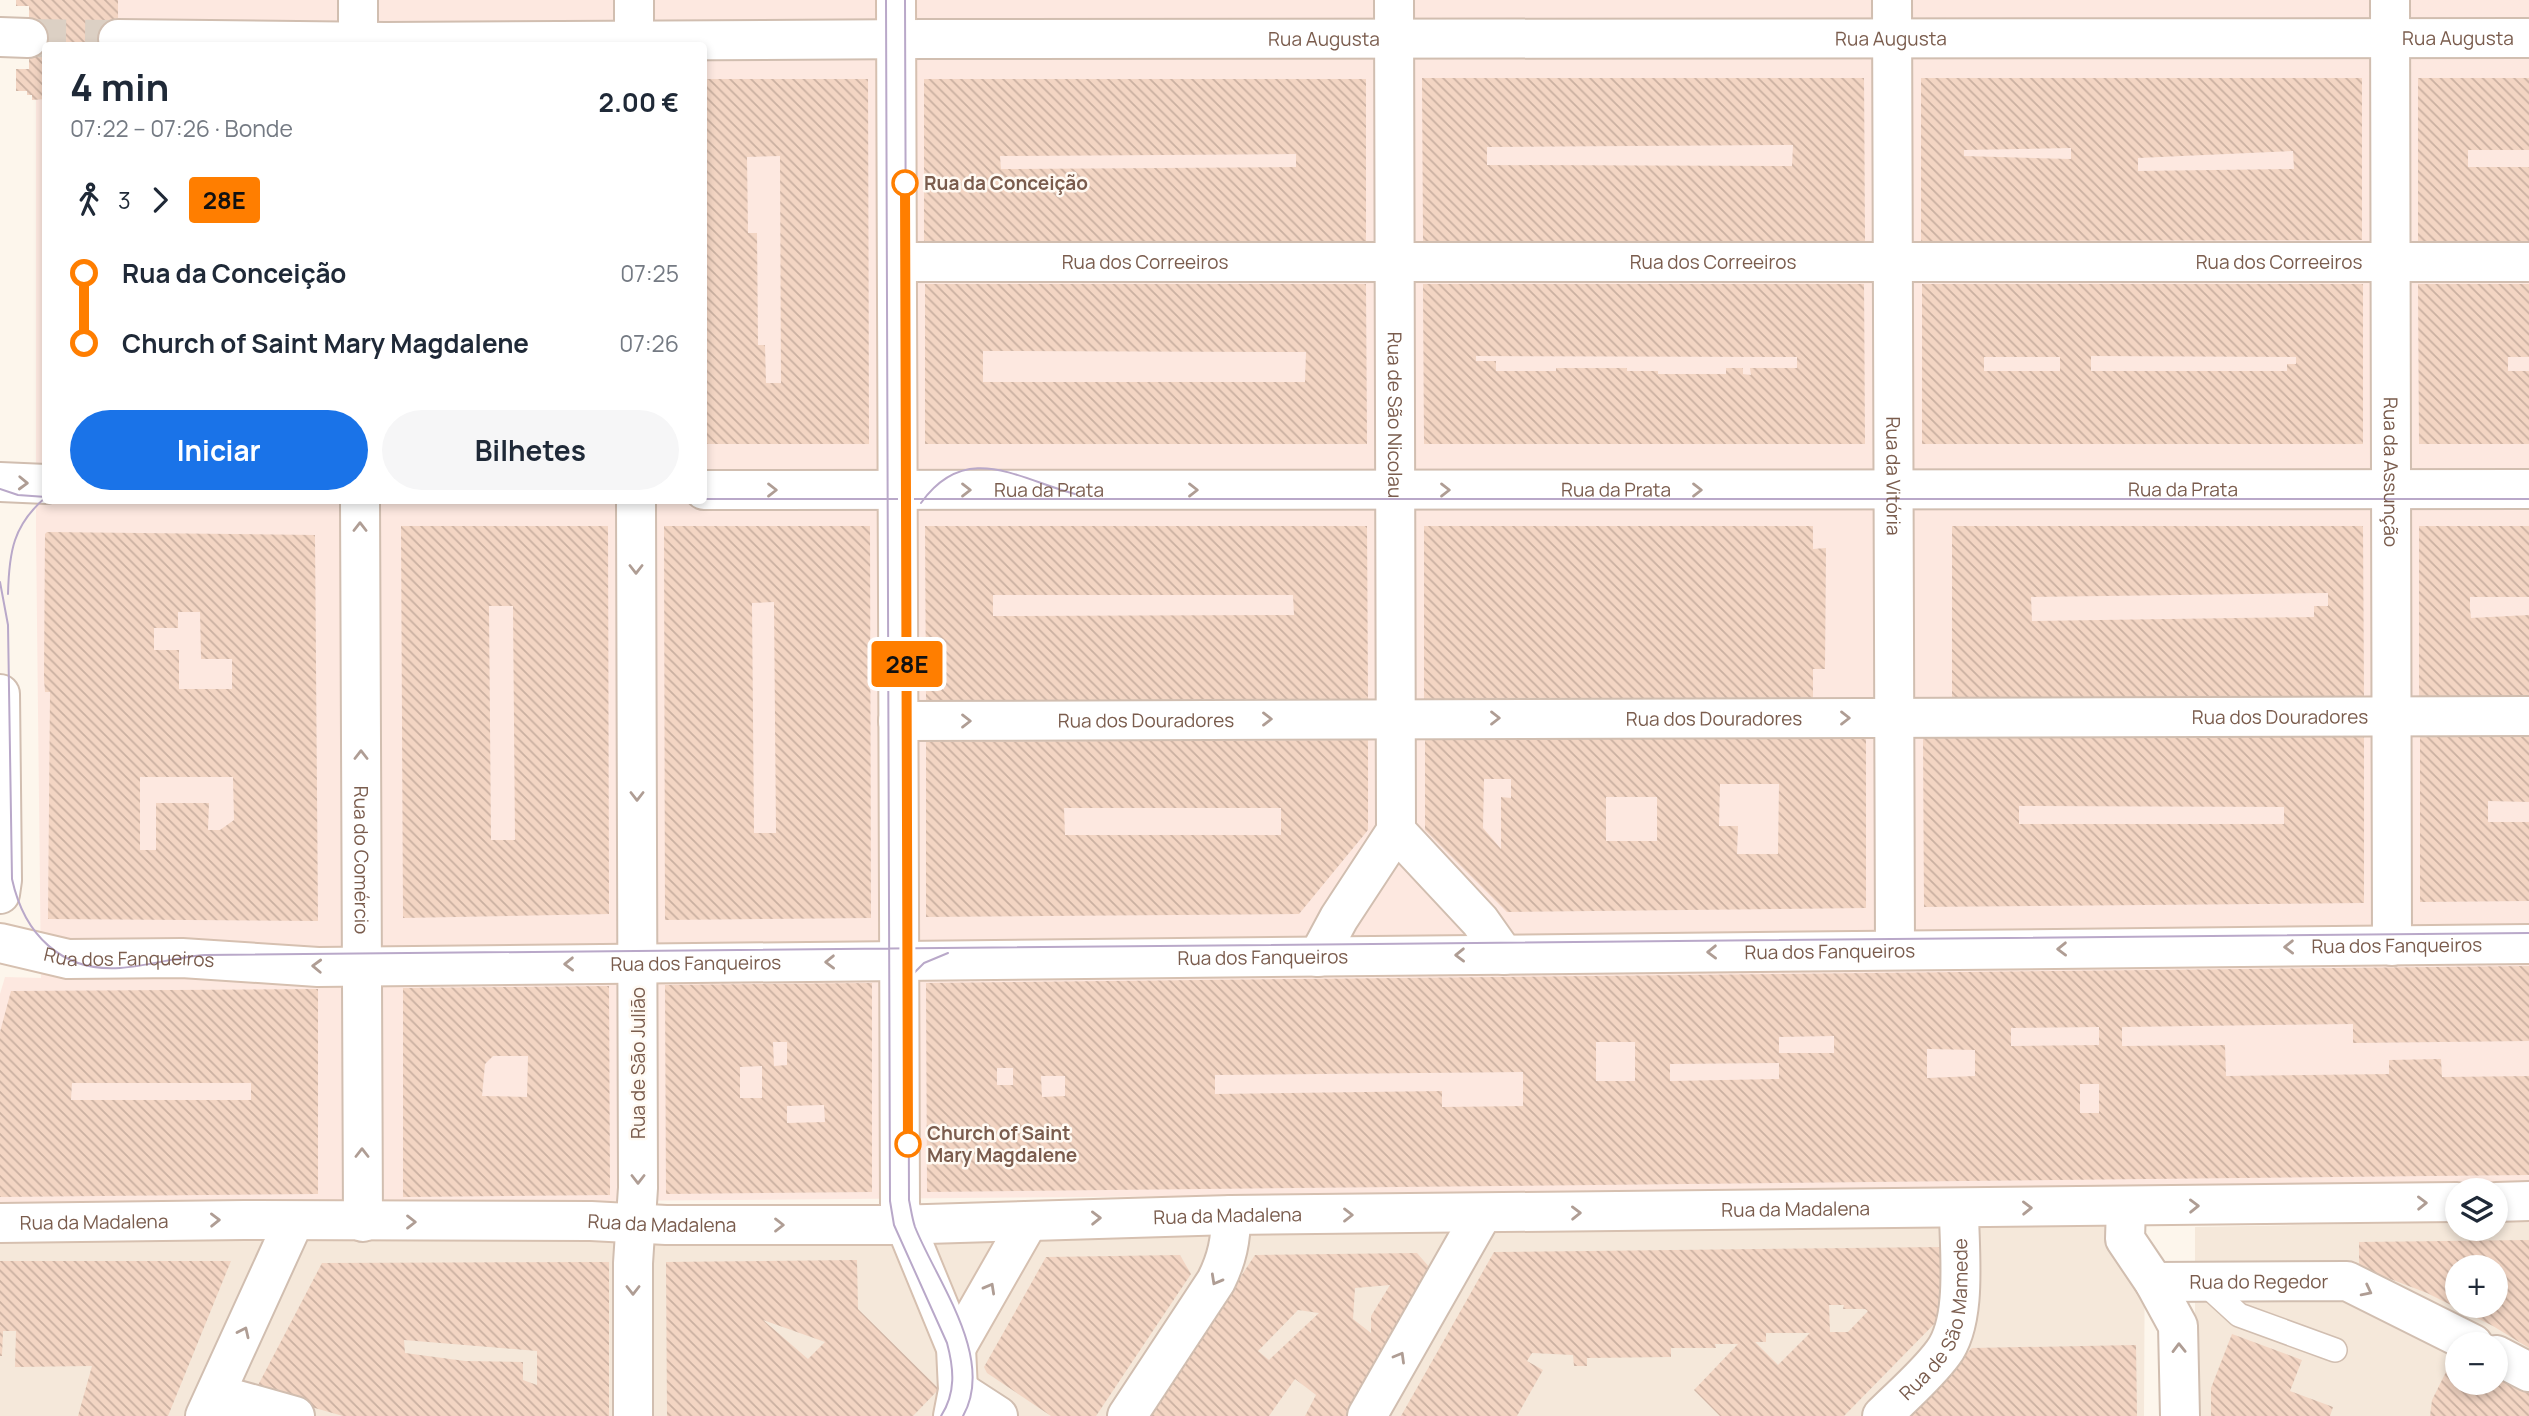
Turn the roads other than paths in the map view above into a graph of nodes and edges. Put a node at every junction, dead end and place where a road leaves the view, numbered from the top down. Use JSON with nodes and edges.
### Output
{"nodes":[{"id":1,"x":358,"y":0,"type":"edge"},
{"id":2,"x":634,"y":0,"type":"edge"},
{"id":3,"x":896,"y":0,"type":"edge"},
{"id":4,"x":1394,"y":0,"type":"edge"},
{"id":5,"x":1892,"y":0,"type":"edge"},
{"id":6,"x":2390,"y":0,"type":"edge"},
{"id":7,"x":1394,"y":38,"type":"junction"},
{"id":8,"x":1892,"y":38,"type":"junction"},
{"id":9,"x":2390,"y":38,"type":"junction"},
{"id":10,"x":2529,"y":38,"type":"edge"},
{"id":11,"x":118,"y":39,"type":"dead end"},
{"id":12,"x":896,"y":39,"type":"junction"},
{"id":13,"x":262,"y":42,"type":"edge"},
{"id":14,"x":358,"y":42,"type":"edge"},
{"id":15,"x":634,"y":42,"type":"edge"},
{"id":16,"x":700,"y":42,"type":"edge"},
{"id":17,"x":897,"y":262,"type":"junction"},
{"id":18,"x":1395,"y":262,"type":"junction"},
{"id":19,"x":1893,"y":262,"type":"junction"},
{"id":20,"x":2390,"y":262,"type":"junction"},
{"id":21,"x":2529,"y":262,"type":"edge"},
{"id":22,"x":0,"y":482,"type":"edge"},
{"id":23,"x":42,"y":484,"type":"edge"},
{"id":24,"x":2391,"y":489,"type":"junction"},
{"id":25,"x":2529,"y":489,"type":"edge"},
{"id":26,"x":707,"y":490,"type":"edge"},
{"id":27,"x":897,"y":490,"type":"junction"},
{"id":28,"x":1396,"y":490,"type":"junction"},
{"id":29,"x":1893,"y":490,"type":"junction"},
{"id":30,"x":360,"y":504,"type":"edge"},
{"id":31,"x":636,"y":504,"type":"edge"},
{"id":32,"x":0,"y":695,"type":"edge"},
{"id":33,"x":2529,"y":716,"type":"edge"},
{"id":34,"x":2392,"y":717,"type":"junction"},
{"id":35,"x":1895,"y":718,"type":"junction"},
{"id":36,"x":1396,"y":719,"type":"junction"},
{"id":37,"x":898,"y":721,"type":"junction"},
{"id":38,"x":1396,"y":831,"type":"junction"},
{"id":39,"x":0,"y":894,"type":"edge"},
{"id":40,"x":0,"y":943,"type":"edge"},
{"id":41,"x":2529,"y":944,"type":"edge"},
{"id":42,"x":2392,"y":946,"type":"junction"},
{"id":43,"x":1895,"y":950,"type":"junction"},
{"id":44,"x":1504,"y":955,"type":"junction"},
{"id":45,"x":1318,"y":957,"type":"junction"},
{"id":46,"x":898,"y":961,"type":"junction"},
{"id":47,"x":637,"y":963,"type":"junction"},
{"id":48,"x":361,"y":966,"type":"junction"},
{"id":49,"x":2529,"y":1201,"type":"edge"},
{"id":50,"x":2445,"y":1202,"type":"edge"},
{"id":51,"x":2508,"y":1202,"type":"edge"},
{"id":52,"x":2126,"y":1206,"type":"junction"},
{"id":53,"x":1959,"y":1209,"type":"junction"},
{"id":54,"x":1482,"y":1214,"type":"junction"},
{"id":55,"x":1231,"y":1215,"type":"junction"},
{"id":56,"x":294,"y":1221,"type":"junction"},
{"id":57,"x":363,"y":1222,"type":"junction"},
{"id":58,"x":637,"y":1222,"type":"junction"},
{"id":59,"x":1028,"y":1222,"type":"junction"},
{"id":60,"x":0,"y":1223,"type":"edge"},
{"id":61,"x":905,"y":1224,"type":"junction"},
{"id":62,"x":2154,"y":1282,"type":"junction"},
{"id":63,"x":2204,"y":1283,"type":"junction"},
{"id":64,"x":2449,"y":1332,"type":"edge"},
{"id":65,"x":956,"y":1348,"type":"junction"},
{"id":66,"x":2335,"y":1350,"type":"dead end"},
{"id":67,"x":2508,"y":1361,"type":"edge"},
{"id":68,"x":2529,"y":1372,"type":"edge"},
{"id":69,"x":956,"y":1403,"type":"edge"},
{"id":70,"x":211,"y":1405,"type":"edge"},
{"id":71,"x":295,"y":1416,"type":"edge"},
{"id":72,"x":633,"y":1416,"type":"edge"},
{"id":73,"x":998,"y":1416,"type":"edge"},
{"id":74,"x":1127,"y":1416,"type":"edge"},
{"id":75,"x":1367,"y":1416,"type":"edge"},
{"id":76,"x":1882,"y":1416,"type":"edge"},
{"id":77,"x":2180,"y":1416,"type":"edge"}],
"edges":[{"from":1,"to":14,"type":"street"},
{"from":2,"to":15,"type":"street"},
{"from":3,"to":12,"type":"street"},
{"from":4,"to":7,"type":"street","name":"Rua de São Nicolau"},
{"from":5,"to":8,"type":"street","name":"Rua da Vitória"},
{"from":6,"to":9,"type":"street","name":"Rua da Assunção"},
{"from":7,"to":8,"type":"street","name":"Rua Augusta"},
{"from":7,"to":12,"type":"street","name":"Rua Augusta"},
{"from":7,"to":18,"type":"street","name":"Rua de São Nicolau"},
{"from":8,"to":9,"type":"street","name":"Rua Augusta"},
{"from":8,"to":19,"type":"street","name":"Rua da Vitória"},
{"from":9,"to":10,"type":"street","name":"Rua Augusta"},
{"from":9,"to":20,"type":"street","name":"Rua da Assunção"},
{"from":11,"to":13,"type":"street","name":"Rua Augusta"},
{"from":12,"to":16,"type":"street","name":"Rua Augusta"},
{"from":12,"to":17,"type":"street"},
{"from":17,"to":18,"type":"street","name":"Rua dos Correeiros"},
{"from":17,"to":27,"type":"street"},
{"from":18,"to":19,"type":"street","name":"Rua dos Correeiros"},
{"from":18,"to":28,"type":"street","name":"Rua de São Nicolau"},
{"from":19,"to":20,"type":"street","name":"Rua dos Correeiros"},
{"from":19,"to":29,"type":"street","name":"Rua da Vitória"},
{"from":20,"to":21,"type":"street","name":"Rua dos Correeiros"},
{"from":20,"to":24,"type":"street","name":"Rua da Assunção"},
{"from":22,"to":23,"type":"street","one_way":true},
{"from":24,"to":25,"type":"street","name":"Rua da Prata"},
{"from":24,"to":29,"type":"street","name":"Rua da Prata"},
{"from":24,"to":34,"type":"street","name":"Rua da Assunção"},
{"from":26,"to":27,"type":"street","name":"Rua da Prata","one_way":true},
{"from":27,"to":28,"type":"street","name":"Rua da Prata","one_way":true},
{"from":27,"to":37,"type":"street"},
{"from":28,"to":29,"type":"street","name":"Rua da Prata","one_way":true},
{"from":28,"to":36,"type":"street","name":"Rua de São Nicolau"},
{"from":29,"to":35,"type":"street","name":"Rua da Vitória"},
{"from":48,"to":30,"type":"street","name":"Rua do Comércio","one_way":true},
{"from":31,"to":47,"type":"street","name":"Rua de São Julião","one_way":true},
{"from":32,"to":39,"type":"street"},
{"from":33,"to":34,"type":"street","name":"Rua dos Douradores"},
{"from":34,"to":35,"type":"street","name":"Rua dos Douradores"},
{"from":34,"to":42,"type":"street","name":"Rua da Assunção"},
{"from":36,"to":35,"type":"street","name":"Rua dos Douradores","one_way":true},
{"from":35,"to":43,"type":"street","name":"Rua da Vitória"},
{"from":37,"to":36,"type":"street","name":"Rua dos Douradores","one_way":true},
{"from":36,"to":38,"type":"street","name":"Rua de São Nicolau"},
{"from":37,"to":46,"type":"street"},
{"from":38,"to":44,"type":"street"},
{"from":38,"to":45,"type":"street"},
{"from":48,"to":40,"type":"street","name":"Rua dos Fanqueiros","one_way":true},
{"from":41,"to":42,"type":"street","name":"Rua dos Fanqueiros"},
{"from":42,"to":43,"type":"street","name":"Rua dos Fanqueiros","one_way":true},
{"from":43,"to":44,"type":"street","name":"Rua dos Fanqueiros","one_way":true},
{"from":44,"to":45,"type":"street","name":"Rua dos Fanqueiros","one_way":true},
{"from":45,"to":46,"type":"street","name":"Rua dos Fanqueiros"},
{"from":46,"to":47,"type":"street","name":"Rua dos Fanqueiros","one_way":true},
{"from":46,"to":61,"type":"street"},
{"from":47,"to":48,"type":"street","name":"Rua dos Fanqueiros","one_way":true},
{"from":47,"to":58,"type":"street","name":"Rua de São Julião","one_way":true},
{"from":57,"to":48,"type":"street","name":"Rua do Comércio","one_way":true},
{"from":49,"to":51,"type":"street"},
{"from":52,"to":50,"type":"street","name":"Rua da Madalena","one_way":true},
{"from":53,"to":52,"type":"street","name":"Rua da Madalena","one_way":true},
{"from":52,"to":62,"type":"street"},
{"from":54,"to":53,"type":"street","name":"Rua da Madalena","one_way":true},
{"from":53,"to":76,"type":"street","name":"Rua de São Mamede"},
{"from":55,"to":54,"type":"street","name":"Rua da Madalena","one_way":true},
{"from":75,"to":54,"type":"street","one_way":true},
{"from":59,"to":55,"type":"street","name":"Rua da Madalena","one_way":true},
{"from":55,"to":74,"type":"street","one_way":true},
{"from":56,"to":57,"type":"street","name":"Rua da Madalena"},
{"from":60,"to":56,"type":"street","name":"Rua da Madalena","one_way":true},
{"from":70,"to":56,"type":"street","one_way":true},
{"from":57,"to":58,"type":"street","name":"Rua da Madalena","one_way":true},
{"from":58,"to":61,"type":"street","name":"Rua da Madalena","one_way":true},
{"from":58,"to":72,"type":"street","name":"Rua de São Julião","one_way":true},
{"from":59,"to":61,"type":"street","name":"Rua da Madalena"},
{"from":65,"to":59,"type":"street","one_way":true},
{"from":61,"to":65,"type":"street"},
{"from":62,"to":63,"type":"street","name":"Rua do Regedor"},
{"from":77,"to":62,"type":"street","one_way":true},
{"from":63,"to":64,"type":"street","name":"Rua do Regedor","one_way":true},
{"from":63,"to":66,"type":"lane"},
{"from":65,"to":69,"type":"street"},
{"from":67,"to":68,"type":"street"},
{"from":69,"to":73,"type":"street"},
{"from":70,"to":71,"type":"street"}]}
